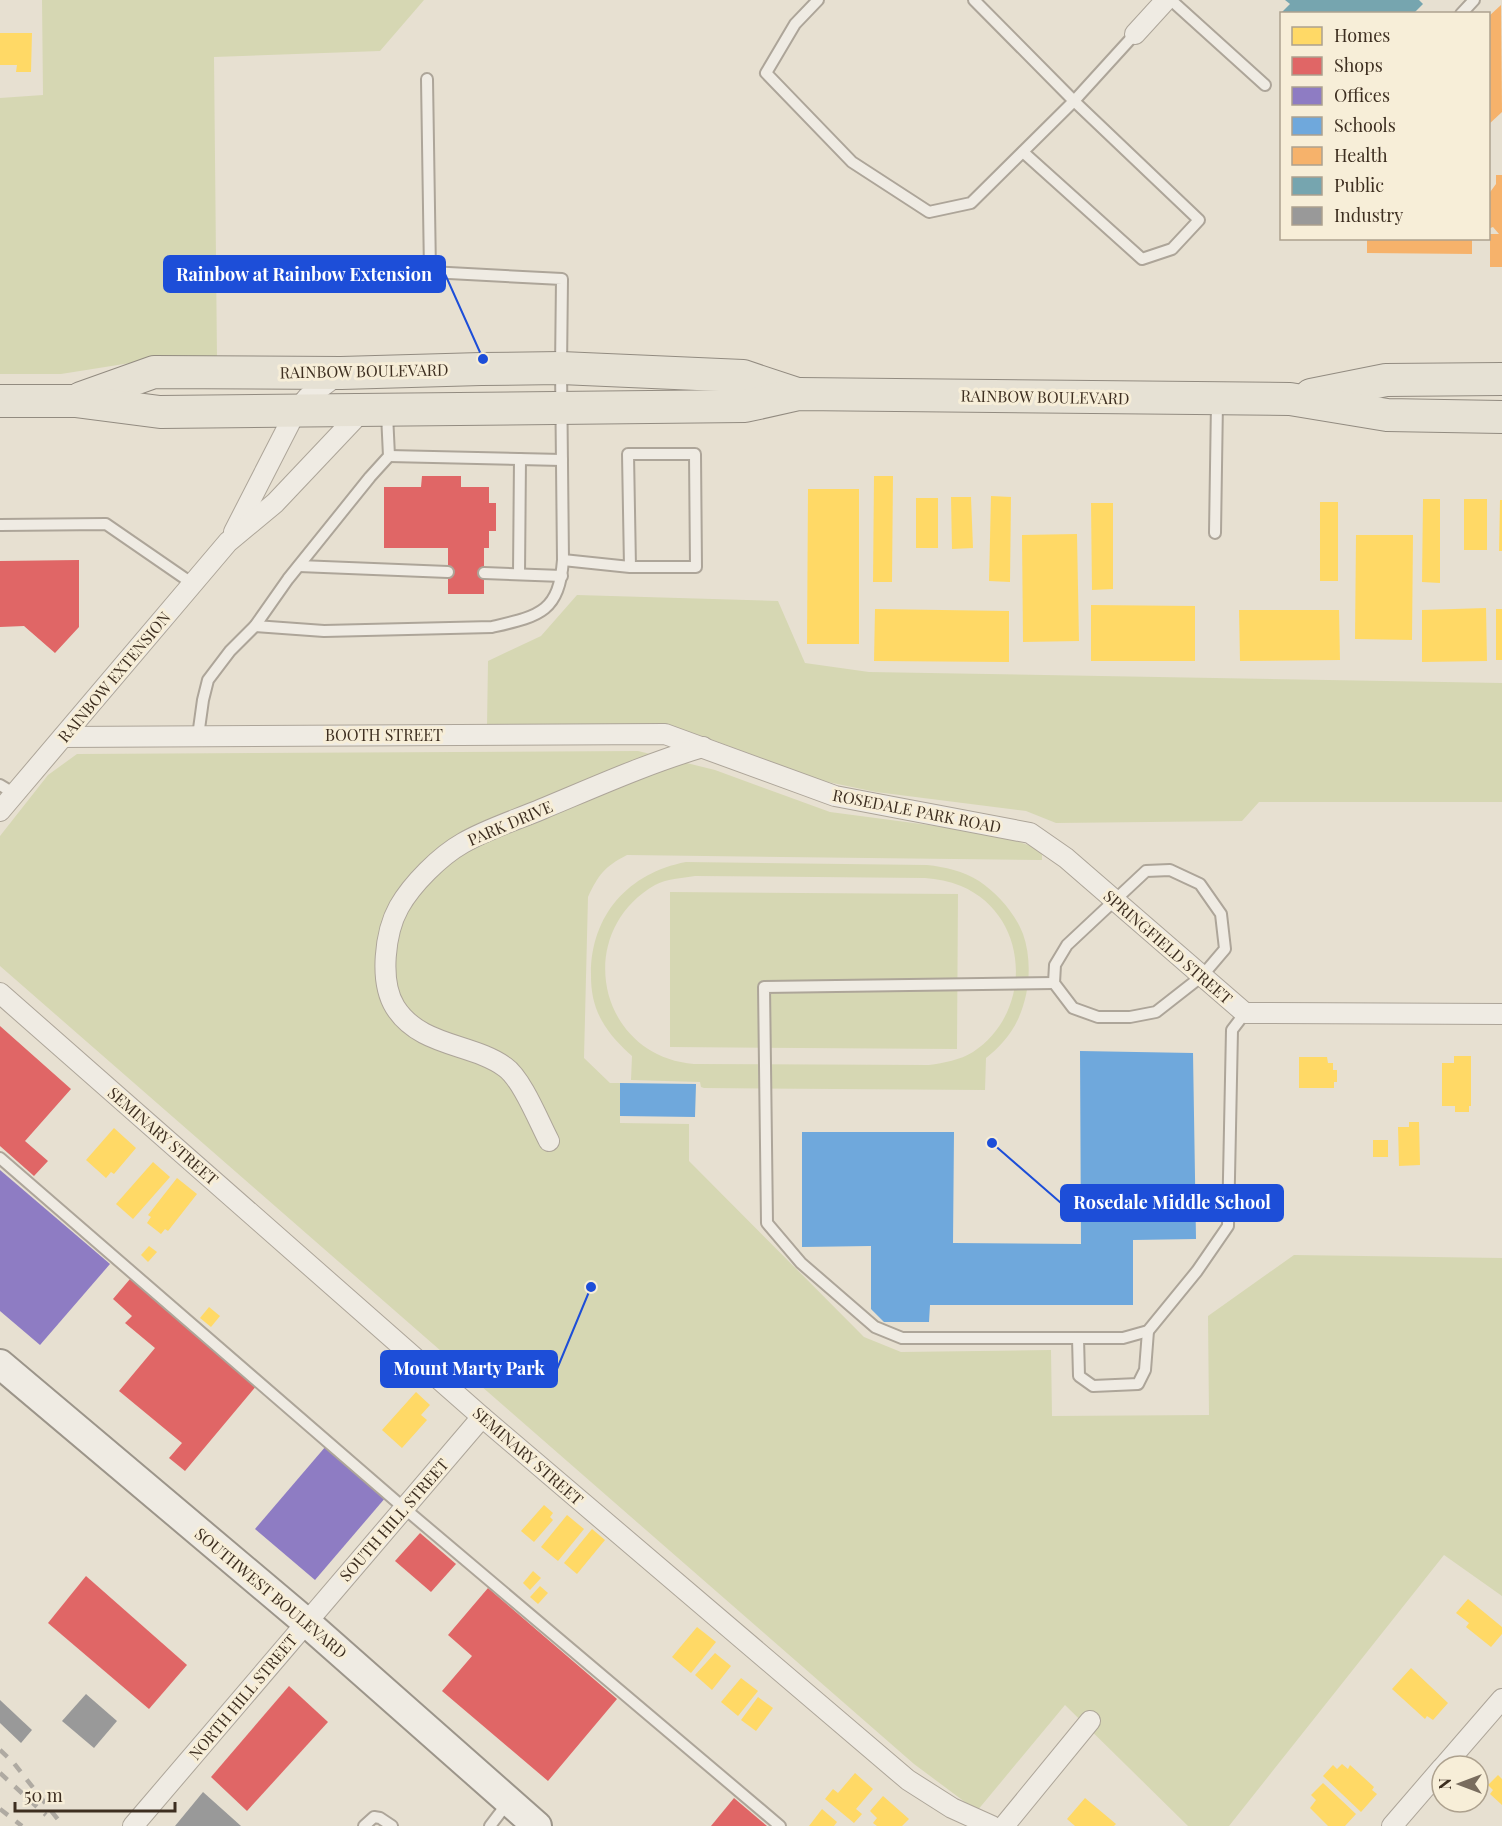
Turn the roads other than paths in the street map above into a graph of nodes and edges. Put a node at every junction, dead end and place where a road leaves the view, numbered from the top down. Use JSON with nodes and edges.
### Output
{"nodes":[{"id":1,"x":818,"y":0,"type":"edge"},
{"id":2,"x":974,"y":0,"type":"edge"},
{"id":3,"x":1169,"y":0,"type":"edge"},
{"id":4,"x":1474,"y":0,"type":"edge"},
{"id":5,"x":1463,"y":12,"type":"edge"},
{"id":6,"x":1135,"y":34,"type":"joint"},
{"id":7,"x":427,"y":79,"type":"dead end"},
{"id":8,"x":1265,"y":85,"type":"dead end"},
{"id":9,"x":1074,"y":101,"type":"junction"},
{"id":10,"x":1023,"y":152,"type":"junction"},
{"id":11,"x":561,"y":368,"type":"junction"},
{"id":12,"x":341,"y":373,"type":"junction"},
{"id":13,"x":1502,"y":379,"type":"edge"},
{"id":14,"x":799,"y":394,"type":"junction"},
{"id":15,"x":1217,"y":398,"type":"junction"},
{"id":16,"x":1290,"y":399,"type":"junction"},
{"id":17,"x":0,"y":401,"type":"edge"},
{"id":18,"x":75,"y":401,"type":"junction"},
{"id":19,"x":561,"y":408,"type":"junction"},
{"id":20,"x":296,"y":411,"type":"junction"},
{"id":21,"x":374,"y":411,"type":"junction"},
{"id":22,"x":1502,"y":417,"type":"edge"},
{"id":23,"x":389,"y":456,"type":"junction"},
{"id":24,"x":520,"y":459,"type":"junction"},
{"id":25,"x":561,"y":459,"type":"junction"},
{"id":26,"x":0,"y":525,"type":"edge"},
{"id":27,"x":1215,"y":533,"type":"dead end"},
{"id":28,"x":228,"y":542,"type":"junction"},
{"id":29,"x":563,"y":560,"type":"junction"},
{"id":30,"x":298,"y":566,"type":"junction"},
{"id":31,"x":630,"y":567,"type":"junction"},
{"id":32,"x":448,"y":572,"type":"dead end"},
{"id":33,"x":484,"y":573,"type":"dead end"},
{"id":34,"x":519,"y":574,"type":"junction"},
{"id":35,"x":562,"y":576,"type":"junction"},
{"id":36,"x":193,"y":584,"type":"junction"},
{"id":37,"x":255,"y":626,"type":"junction"},
{"id":38,"x":198,"y":736,"type":"junction"},
{"id":39,"x":63,"y":737,"type":"junction"},
{"id":40,"x":703,"y":747,"type":"junction"},
{"id":41,"x":7,"y":789,"type":"edge"},
{"id":42,"x":0,"y":811,"type":"edge"},
{"id":43,"x":1030,"y":833,"type":"joint"},
{"id":44,"x":1115,"y":900,"type":"junction"},
{"id":45,"x":1202,"y":976,"type":"junction"},
{"id":46,"x":1054,"y":983,"type":"junction"},
{"id":47,"x":0,"y":993,"type":"edge"},
{"id":48,"x":1245,"y":1014,"type":"junction"},
{"id":49,"x":1502,"y":1014,"type":"edge"},
{"id":50,"x":549,"y":1141,"type":"dead end"},
{"id":51,"x":0,"y":1158,"type":"edge"},
{"id":52,"x":1148,"y":1331,"type":"junction"},
{"id":53,"x":1078,"y":1338,"type":"junction"},
{"id":54,"x":0,"y":1364,"type":"edge"},
{"id":55,"x":482,"y":1417,"type":"junction"},
{"id":56,"x":404,"y":1508,"type":"junction"},
{"id":57,"x":306,"y":1622,"type":"junction"},
{"id":58,"x":1502,"y":1699,"type":"edge"},
{"id":59,"x":1090,"y":1721,"type":"dead end"},
{"id":60,"x":1454,"y":1754,"type":"edge"},
{"id":61,"x":1430,"y":1782,"type":"edge"},
{"id":62,"x":509,"y":1801,"type":"junction"},
{"id":63,"x":132,"y":1826,"type":"edge"},
{"id":64,"x":364,"y":1826,"type":"edge"},
{"id":65,"x":392,"y":1826,"type":"edge"},
{"id":66,"x":490,"y":1826,"type":"edge"},
{"id":67,"x":537,"y":1826,"type":"edge"},
{"id":68,"x":780,"y":1826,"type":"edge"},
{"id":69,"x":992,"y":1826,"type":"edge"},
{"id":70,"x":1004,"y":1826,"type":"edge"},
{"id":71,"x":1392,"y":1826,"type":"edge"}],
"edges":[{"from":1,"to":10,"type":"lane"},
{"from":2,"to":9,"type":"lane"},
{"from":3,"to":6,"type":"street"},
{"from":3,"to":8,"type":"lane"},
{"from":4,"to":5,"type":"lane"},
{"from":6,"to":9,"type":"lane"},
{"from":7,"to":11,"type":"lane"},
{"from":9,"to":10,"type":"lane"},
{"from":9,"to":10,"type":"lane"},
{"from":11,"to":12,"type":"main road","name":"RAINBOW BOULEVARD"},
{"from":11,"to":14,"type":"main road","name":"RAINBOW BOULEVARD"},
{"from":11,"to":19,"type":"lane"},
{"from":12,"to":18,"type":"main road","name":"RAINBOW BOULEVARD"},
{"from":12,"to":20,"type":"street","name":"RAINBOW EXTENSION"},
{"from":13,"to":16,"type":"main road","name":"RAINBOW BOULEVARD"},
{"from":14,"to":15,"type":"main road","name":"RAINBOW BOULEVARD"},
{"from":14,"to":19,"type":"main road","name":"RAINBOW BOULEVARD"},
{"from":15,"to":16,"type":"main road","name":"RAINBOW BOULEVARD"},
{"from":15,"to":27,"type":"lane"},
{"from":16,"to":22,"type":"main road","name":"RAINBOW BOULEVARD"},
{"from":17,"to":18,"type":"main road","name":"RAINBOW BOULEVARD"},
{"from":18,"to":20,"type":"main road","name":"RAINBOW BOULEVARD"},
{"from":19,"to":21,"type":"main road","name":"RAINBOW BOULEVARD"},
{"from":19,"to":25,"type":"lane"},
{"from":20,"to":21,"type":"main road","name":"RAINBOW BOULEVARD"},
{"from":20,"to":28,"type":"street","name":"RAINBOW EXTENSION"},
{"from":21,"to":23,"type":"lane"},
{"from":21,"to":28,"type":"street","name":"RAINBOW EXTENSION"},
{"from":23,"to":24,"type":"lane"},
{"from":23,"to":30,"type":"lane"},
{"from":24,"to":25,"type":"lane"},
{"from":24,"to":34,"type":"lane"},
{"from":25,"to":29,"type":"lane"},
{"from":26,"to":36,"type":"lane"},
{"from":28,"to":36,"type":"street","name":"RAINBOW EXTENSION"},
{"from":29,"to":31,"type":"lane"},
{"from":29,"to":35,"type":"lane"},
{"from":30,"to":32,"type":"lane"},
{"from":30,"to":37,"type":"lane"},
{"from":31,"to":31,"type":"lane"},
{"from":33,"to":34,"type":"lane"},
{"from":34,"to":35,"type":"lane"},
{"from":35,"to":37,"type":"lane"},
{"from":36,"to":39,"type":"street","name":"RAINBOW EXTENSION"},
{"from":37,"to":38,"type":"lane"},
{"from":38,"to":39,"type":"street","name":"BOOTH STREET"},
{"from":38,"to":40,"type":"street","name":"BOOTH STREET"},
{"from":39,"to":41,"type":"street","name":"RAINBOW EXTENSION"},
{"from":40,"to":43,"type":"street","name":"ROSEDALE PARK ROAD"},
{"from":40,"to":50,"type":"street","name":"PARK DRIVE"},
{"from":41,"to":42,"type":"street","name":"RAINBOW EXTENSION"},
{"from":43,"to":44,"type":"street","name":"SPRINGFIELD STREET"},
{"from":44,"to":45,"type":"street","name":"SPRINGFIELD STREET"},
{"from":44,"to":45,"type":"lane"},
{"from":44,"to":46,"type":"lane"},
{"from":45,"to":46,"type":"lane"},
{"from":45,"to":48,"type":"street","name":"SPRINGFIELD STREET"},
{"from":46,"to":53,"type":"lane"},
{"from":47,"to":55,"type":"street","name":"SEMINARY STREET"},
{"from":48,"to":49,"type":"street","name":"SPRINGFIELD STREET"},
{"from":48,"to":52,"type":"lane"},
{"from":51,"to":56,"type":"lane"},
{"from":52,"to":53,"type":"lane"},
{"from":52,"to":53,"type":"lane"},
{"from":54,"to":57,"type":"main road","name":"SOUTHWEST BOULEVARD"},
{"from":55,"to":56,"type":"street","name":"SOUTH HILL STREET"},
{"from":55,"to":69,"type":"street","name":"SEMINARY STREET"},
{"from":56,"to":57,"type":"street","name":"SOUTH HILL STREET"},
{"from":56,"to":68,"type":"lane"},
{"from":57,"to":62,"type":"main road","name":"SOUTHWEST BOULEVARD"},
{"from":57,"to":63,"type":"street","name":"NORTH HILL STREET"},
{"from":58,"to":60,"type":"street"},
{"from":59,"to":70,"type":"street"},
{"from":61,"to":71,"type":"street"},
{"from":62,"to":66,"type":"lane"},
{"from":62,"to":67,"type":"main road","name":"SOUTHWEST BOULEVARD"},
{"from":64,"to":65,"type":"lane"}]}
